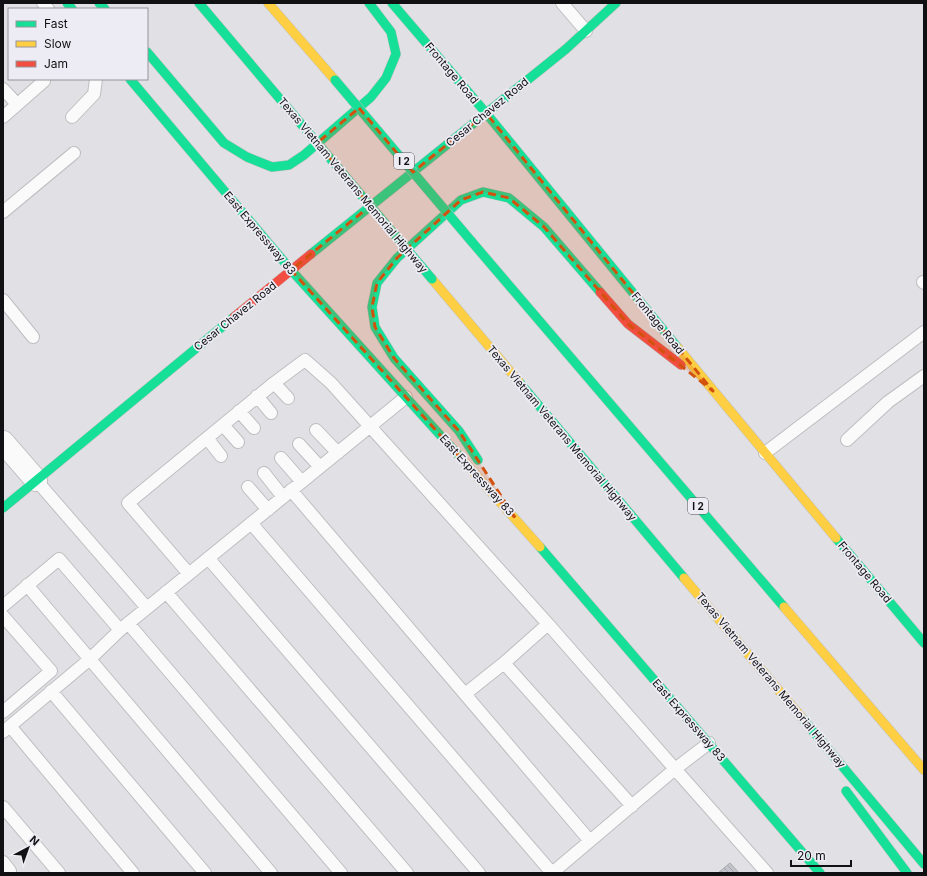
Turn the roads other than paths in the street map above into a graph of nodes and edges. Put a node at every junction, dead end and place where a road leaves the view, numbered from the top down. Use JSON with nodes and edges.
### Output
{"nodes":[{"id":1,"x":199,"y":3,"type":"edge"},
{"id":2,"x":268,"y":3,"type":"edge"},
{"id":3,"x":369,"y":3,"type":"edge"},
{"id":4,"x":392,"y":3,"type":"edge"},
{"id":5,"x":562,"y":3,"type":"edge"},
{"id":6,"x":616,"y":3,"type":"edge"},
{"id":7,"x":586,"y":31,"type":"junction"},
{"id":8,"x":148,"y":53,"type":"edge"},
{"id":9,"x":96,"y":80,"type":"edge"},
{"id":10,"x":131,"y":80,"type":"edge"},
{"id":11,"x":44,"y":81,"type":"dead end"},
{"id":12,"x":3,"y":88,"type":"edge"},
{"id":13,"x":17,"y":104,"type":"junction"},
{"id":14,"x":486,"y":113,"type":"junction"},
{"id":15,"x":3,"y":117,"type":"edge"},
{"id":16,"x":72,"y":117,"type":"dead end"},
{"id":17,"x":74,"y":153,"type":"dead end"},
{"id":18,"x":3,"y":212,"type":"edge"},
{"id":19,"x":291,"y":270,"type":"junction"},
{"id":20,"x":3,"y":300,"type":"edge"},
{"id":21,"x":924,"y":332,"type":"edge"},
{"id":22,"x":33,"y":337,"type":"dead end"},
{"id":23,"x":924,"y":376,"type":"edge"},
{"id":24,"x":274,"y":382,"type":"junction"},
{"id":25,"x":713,"y":391,"type":"junction"},
{"id":26,"x":257,"y":396,"type":"junction"},
{"id":27,"x":406,"y":397,"type":"junction"},
{"id":28,"x":288,"y":398,"type":"dead end"},
{"id":29,"x":240,"y":411,"type":"junction"},
{"id":30,"x":271,"y":413,"type":"dead end"},
{"id":31,"x":223,"y":425,"type":"junction"},
{"id":32,"x":370,"y":427,"type":"junction"},
{"id":33,"x":254,"y":428,"type":"dead end"},
{"id":34,"x":316,"y":430,"type":"dead end"},
{"id":35,"x":206,"y":438,"type":"junction"},
{"id":36,"x":847,"y":440,"type":"dead end"},
{"id":37,"x":3,"y":442,"type":"edge"},
{"id":38,"x":238,"y":442,"type":"dead end"},
{"id":39,"x":299,"y":444,"type":"dead end"},
{"id":40,"x":338,"y":453,"type":"junction"},
{"id":41,"x":765,"y":453,"type":"junction"},
{"id":42,"x":221,"y":456,"type":"dead end"},
{"id":43,"x":281,"y":458,"type":"dead end"},
{"id":44,"x":320,"y":467,"type":"junction"},
{"id":45,"x":264,"y":473,"type":"dead end"},
{"id":46,"x":36,"y":480,"type":"junction"},
{"id":47,"x":302,"y":482,"type":"junction"},
{"id":48,"x":248,"y":487,"type":"dead end"},
{"id":49,"x":287,"y":494,"type":"junction"},
{"id":50,"x":3,"y":508,"type":"edge"},
{"id":51,"x":268,"y":510,"type":"junction"},
{"id":52,"x":516,"y":518,"type":"junction"},
{"id":53,"x":251,"y":523,"type":"junction"},
{"id":54,"x":208,"y":558,"type":"junction"},
{"id":55,"x":189,"y":574,"type":"junction"},
{"id":56,"x":27,"y":585,"type":"junction"},
{"id":57,"x":166,"y":592,"type":"junction"},
{"id":58,"x":699,"y":594,"type":"junction"},
{"id":59,"x":3,"y":606,"type":"edge"},
{"id":60,"x":147,"y":608,"type":"junction"},
{"id":61,"x":3,"y":616,"type":"edge"},
{"id":62,"x":548,"y":624,"type":"junction"},
{"id":63,"x":124,"y":626,"type":"junction"},
{"id":64,"x":924,"y":643,"type":"edge"},
{"id":65,"x":90,"y":659,"type":"junction"},
{"id":66,"x":504,"y":663,"type":"junction"},
{"id":67,"x":51,"y":671,"type":"junction"},
{"id":68,"x":61,"y":683,"type":"junction"},
{"id":69,"x":51,"y":691,"type":"junction"},
{"id":70,"x":465,"y":694,"type":"junction"},
{"id":71,"x":3,"y":712,"type":"edge"},
{"id":72,"x":6,"y":729,"type":"edge"},
{"id":73,"x":808,"y":740,"type":"dead end"},
{"id":74,"x":709,"y":743,"type":"junction"},
{"id":75,"x":675,"y":769,"type":"junction"},
{"id":76,"x":924,"y":770,"type":"edge"},
{"id":77,"x":841,"y":784,"type":"dead end"},
{"id":78,"x":632,"y":806,"type":"junction"},
{"id":79,"x":3,"y":807,"type":"edge"},
{"id":80,"x":590,"y":841,"type":"junction"},
{"id":81,"x":924,"y":864,"type":"edge"},
{"id":82,"x":59,"y":873,"type":"edge"},
{"id":83,"x":133,"y":873,"type":"edge"},
{"id":84,"x":205,"y":873,"type":"edge"},
{"id":85,"x":271,"y":873,"type":"edge"},
{"id":86,"x":341,"y":873,"type":"edge"},
{"id":87,"x":406,"y":873,"type":"edge"},
{"id":88,"x":479,"y":873,"type":"edge"},
{"id":89,"x":552,"y":873,"type":"edge"},
{"id":90,"x":767,"y":873,"type":"edge"},
{"id":91,"x":820,"y":873,"type":"edge"},
{"id":92,"x":907,"y":873,"type":"edge"}],
"edges":[{"from":1,"to":58,"type":"main road","name":"Texas Vietnam Veterans Memorial Highway","bridge":true},
{"from":2,"to":76,"type":"main road","number":"I 2","bridge":true},
{"from":3,"to":8,"type":"main road"},
{"from":4,"to":14,"type":"main road","name":"Frontage Road"},
{"from":5,"to":7,"type":"lane"},
{"from":6,"to":7,"type":"main road","name":"Cesar Chavez Road"},
{"from":7,"to":14,"type":"main road","name":"Cesar Chavez Road"},
{"from":9,"to":16,"type":"lane"},
{"from":10,"to":19,"type":"main road","name":"East Expressway 83"},
{"from":11,"to":13,"type":"lane"},
{"from":12,"to":13,"type":"lane"},
{"from":13,"to":15,"type":"lane"},
{"from":14,"to":19,"type":"main road","name":"Cesar Chavez Road"},
{"from":14,"to":25,"type":"main road","name":"Frontage Road"},
{"from":17,"to":18,"type":"lane"},
{"from":19,"to":27,"type":"main road","name":"East Expressway 83"},
{"from":19,"to":46,"type":"main road","name":"Cesar Chavez Road"},
{"from":20,"to":22,"type":"lane"},
{"from":21,"to":41,"type":"lane"},
{"from":23,"to":36,"type":"lane"},
{"from":24,"to":26,"type":"lane"},
{"from":24,"to":28,"type":"lane"},
{"from":24,"to":32,"type":"lane"},
{"from":25,"to":41,"type":"main road","name":"Frontage Road"},
{"from":25,"to":52,"type":"main road"},
{"from":26,"to":29,"type":"lane"},
{"from":26,"to":30,"type":"lane"},
{"from":27,"to":32,"type":"lane"},
{"from":27,"to":52,"type":"main road","name":"East Expressway 83"},
{"from":29,"to":31,"type":"lane"},
{"from":29,"to":33,"type":"lane"},
{"from":31,"to":35,"type":"lane"},
{"from":31,"to":38,"type":"lane"},
{"from":32,"to":40,"type":"lane"},
{"from":32,"to":62,"type":"lane"},
{"from":34,"to":40,"type":"lane"},
{"from":35,"to":42,"type":"lane"},
{"from":35,"to":55,"type":"lane"},
{"from":37,"to":46,"type":"street"},
{"from":39,"to":44,"type":"lane"},
{"from":40,"to":44,"type":"lane"},
{"from":41,"to":64,"type":"main road","name":"Frontage Road"},
{"from":43,"to":47,"type":"lane"},
{"from":44,"to":47,"type":"lane"},
{"from":45,"to":49,"type":"lane"},
{"from":46,"to":50,"type":"main road","name":"Cesar Chavez Road"},
{"from":46,"to":60,"type":"lane"},
{"from":47,"to":49,"type":"lane"},
{"from":48,"to":51,"type":"lane"},
{"from":49,"to":51,"type":"lane"},
{"from":49,"to":70,"type":"lane"},
{"from":51,"to":53,"type":"lane"},
{"from":52,"to":74,"type":"main road","name":"East Expressway 83"},
{"from":53,"to":54,"type":"lane"},
{"from":53,"to":89,"type":"lane"},
{"from":54,"to":55,"type":"lane"},
{"from":54,"to":88,"type":"lane"},
{"from":55,"to":57,"type":"lane"},
{"from":56,"to":59,"type":"lane"},
{"from":56,"to":63,"type":"lane"},
{"from":56,"to":65,"type":"lane"},
{"from":57,"to":60,"type":"lane"},
{"from":57,"to":87,"type":"lane"},
{"from":58,"to":73,"type":"main road"},
{"from":58,"to":81,"type":"main road","name":"Texas Vietnam Veterans Memorial Highway"},
{"from":60,"to":63,"type":"lane"},
{"from":61,"to":67,"type":"lane"},
{"from":62,"to":66,"type":"lane"},
{"from":62,"to":75,"type":"lane"},
{"from":63,"to":65,"type":"lane"},
{"from":63,"to":86,"type":"lane"},
{"from":65,"to":68,"type":"lane"},
{"from":65,"to":85,"type":"lane"},
{"from":66,"to":70,"type":"lane"},
{"from":66,"to":78,"type":"lane"},
{"from":67,"to":68,"type":"lane"},
{"from":67,"to":71,"type":"lane"},
{"from":68,"to":69,"type":"lane"},
{"from":69,"to":72,"type":"lane"},
{"from":69,"to":84,"type":"lane"},
{"from":70,"to":80,"type":"lane"},
{"from":72,"to":83,"type":"lane"},
{"from":74,"to":75,"type":"lane"},
{"from":74,"to":91,"type":"main road","name":"East Expressway 83"},
{"from":75,"to":78,"type":"lane"},
{"from":75,"to":90,"type":"lane"},
{"from":77,"to":92,"type":"main road"},
{"from":78,"to":80,"type":"lane"},
{"from":79,"to":82,"type":"lane"},
{"from":80,"to":89,"type":"lane"}]}
